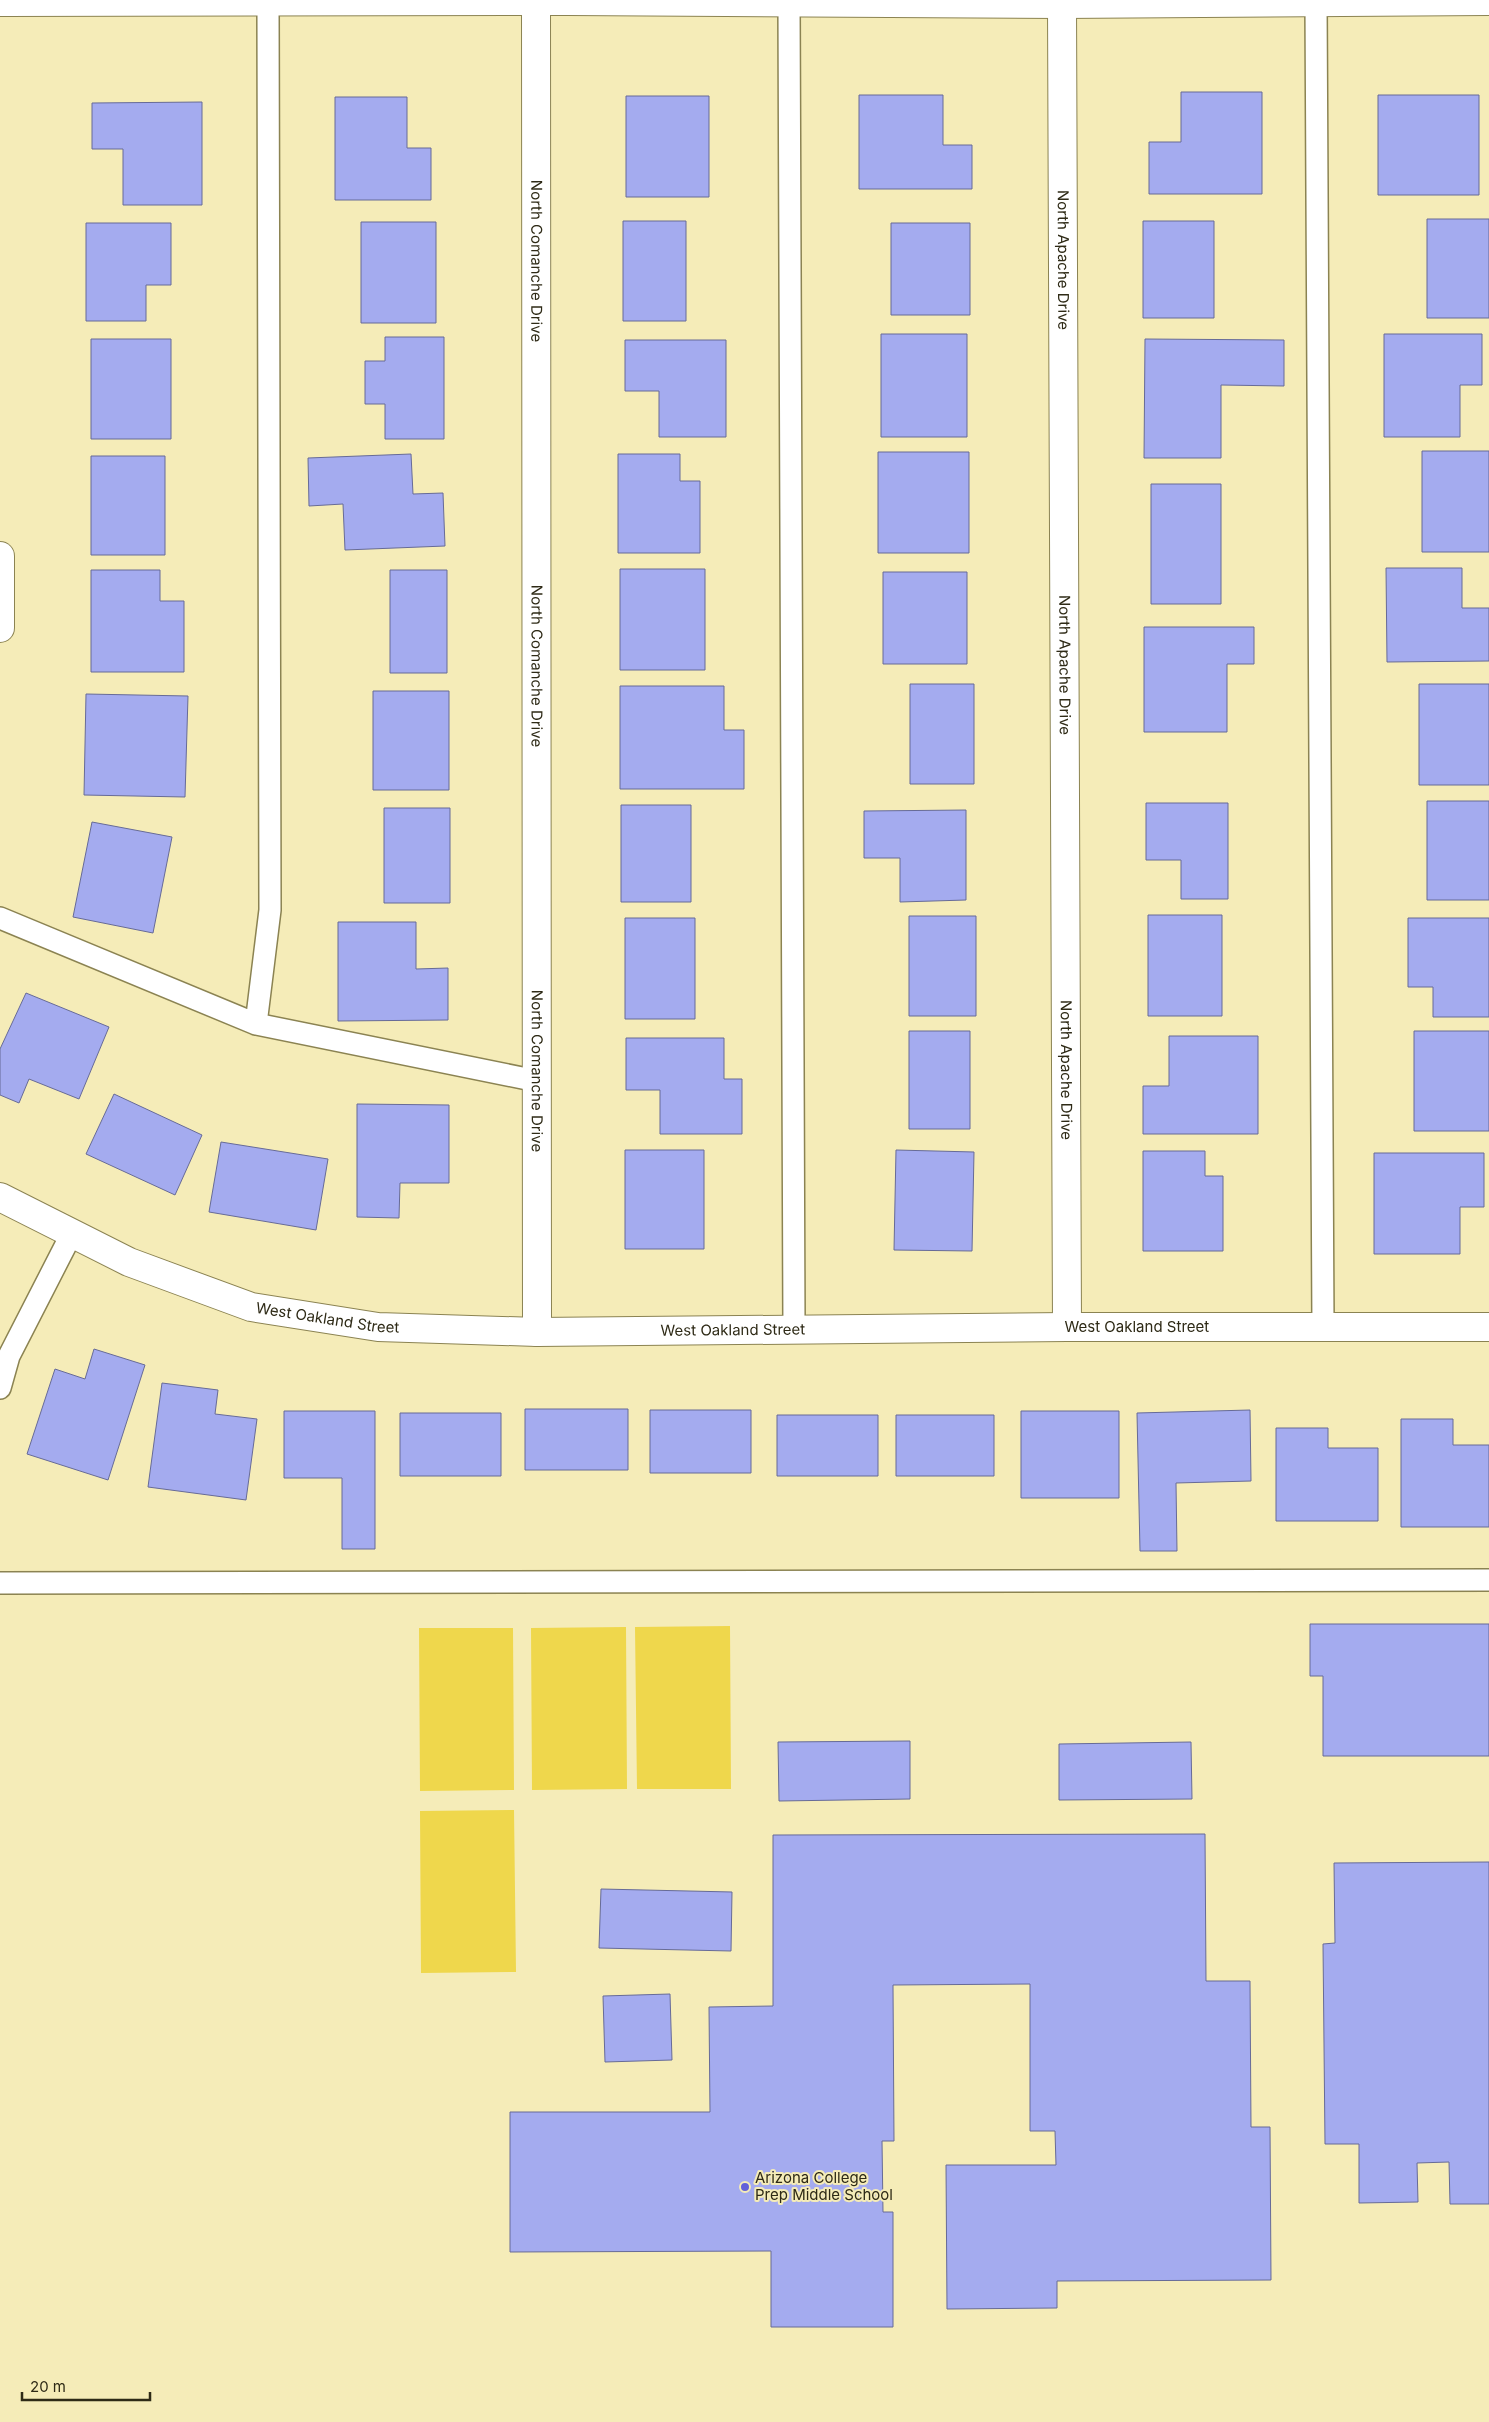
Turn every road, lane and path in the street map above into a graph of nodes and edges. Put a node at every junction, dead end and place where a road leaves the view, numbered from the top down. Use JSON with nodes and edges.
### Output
{"nodes":[{"id":1,"x":536,"y":1,"type":"edge"},
{"id":2,"x":1489,"y":1,"type":"edge"},
{"id":3,"x":0,"y":2,"type":"edge"},
{"id":4,"x":268,"y":2,"type":"junction"},
{"id":5,"x":788,"y":2,"type":"junction"},
{"id":6,"x":1316,"y":2,"type":"junction"},
{"id":7,"x":1062,"y":4,"type":"junction"},
{"id":8,"x":0,"y":556,"type":"edge"},
{"id":9,"x":0,"y":628,"type":"edge"},
{"id":10,"x":0,"y":918,"type":"edge"},
{"id":11,"x":256,"y":1024,"type":"junction"},
{"id":12,"x":537,"y":1081,"type":"junction"},
{"id":13,"x":0,"y":1197,"type":"edge"},
{"id":14,"x":72,"y":1233,"type":"junction"},
{"id":15,"x":1068,"y":1327,"type":"junction"},
{"id":16,"x":1323,"y":1327,"type":"junction"},
{"id":17,"x":1489,"y":1327,"type":"edge"},
{"id":18,"x":794,"y":1330,"type":"junction"},
{"id":19,"x":537,"y":1332,"type":"junction"},
{"id":20,"x":0,"y":1388,"type":"edge"},
{"id":21,"x":1489,"y":1580,"type":"edge"},
{"id":22,"x":0,"y":1583,"type":"edge"}],
"edges":[{"from":1,"to":4,"type":"street"},
{"from":1,"to":5,"type":"street"},
{"from":1,"to":12,"type":"street","name":"North Comanche Drive"},
{"from":2,"to":6,"type":"street"},
{"from":3,"to":4,"type":"street"},
{"from":4,"to":11,"type":"lane"},
{"from":5,"to":7,"type":"street"},
{"from":5,"to":18,"type":"lane"},
{"from":6,"to":7,"type":"street"},
{"from":6,"to":16,"type":"lane"},
{"from":7,"to":15,"type":"street","name":"North Apache Drive"},
{"from":8,"to":9,"type":"street"},
{"from":10,"to":11,"type":"lane"},
{"from":11,"to":12,"type":"lane"},
{"from":12,"to":19,"type":"street","name":"North Comanche Drive"},
{"from":13,"to":14,"type":"street","name":"West Oakland Street"},
{"from":14,"to":19,"type":"street","name":"West Oakland Street"},
{"from":14,"to":20,"type":"lane"},
{"from":15,"to":16,"type":"street","name":"West Oakland Street"},
{"from":15,"to":18,"type":"street","name":"West Oakland Street"},
{"from":16,"to":17,"type":"street","name":"West Oakland Street"},
{"from":18,"to":19,"type":"street","name":"West Oakland Street"},
{"from":21,"to":22,"type":"lane"}]}
